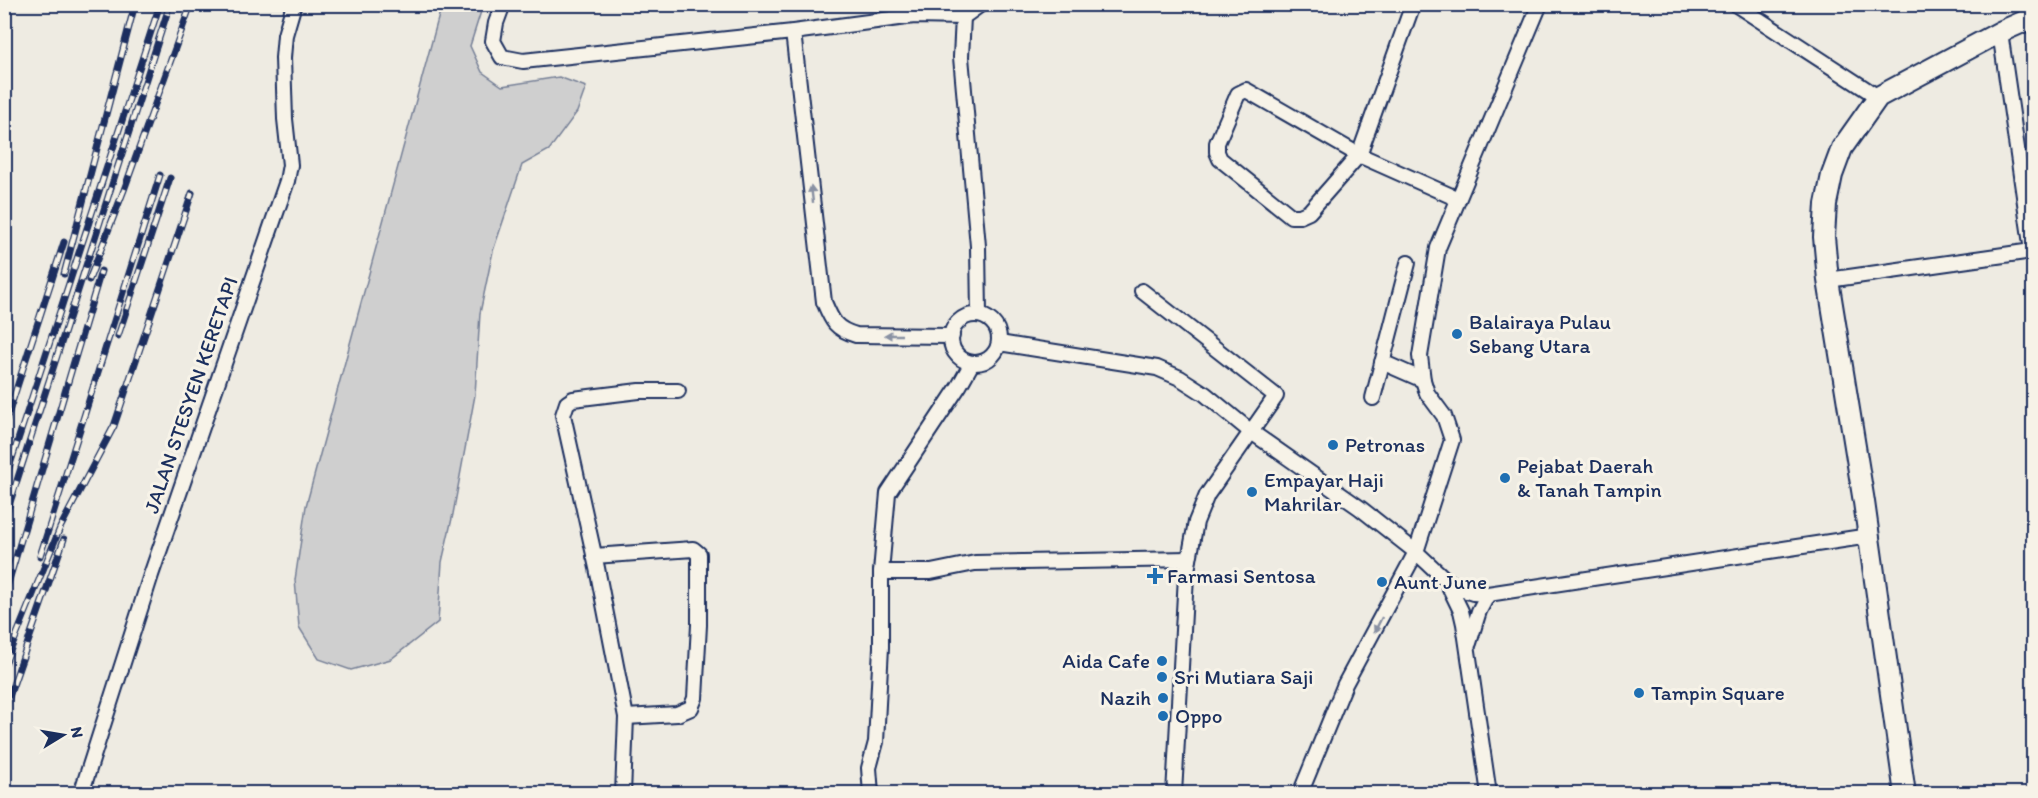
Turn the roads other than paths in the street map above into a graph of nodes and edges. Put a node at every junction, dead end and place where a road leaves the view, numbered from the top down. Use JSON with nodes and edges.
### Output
{"nodes":[{"id":1,"x":294,"y":4,"type":"edge"},
{"id":2,"x":503,"y":4,"type":"edge"},
{"id":3,"x":981,"y":4,"type":"edge"},
{"id":4,"x":1413,"y":4,"type":"edge"},
{"id":5,"x":1540,"y":4,"type":"edge"},
{"id":6,"x":1735,"y":4,"type":"edge"},
{"id":7,"x":963,"y":17,"type":"junction"},
{"id":8,"x":2034,"y":17,"type":"edge"},
{"id":9,"x":793,"y":32,"type":"junction"},
{"id":10,"x":2000,"y":32,"type":"junction"},
{"id":11,"x":1878,"y":97,"type":"junction"},
{"id":12,"x":1359,"y":155,"type":"junction"},
{"id":13,"x":1458,"y":200,"type":"junction"},
{"id":14,"x":2033,"y":256,"type":"edge"},
{"id":15,"x":1408,"y":263,"type":"dead end"},
{"id":16,"x":1828,"y":280,"type":"junction"},
{"id":17,"x":1142,"y":291,"type":"dead end"},
{"id":18,"x":979,"y":315,"type":"junction"},
{"id":19,"x":952,"y":336,"type":"junction"},
{"id":20,"x":999,"y":343,"type":"junction"},
{"id":21,"x":1382,"y":362,"type":"junction"},
{"id":22,"x":972,"y":363,"type":"junction"},
{"id":23,"x":1423,"y":380,"type":"junction"},
{"id":24,"x":678,"y":391,"type":"dead end"},
{"id":25,"x":1373,"y":398,"type":"dead end"},
{"id":26,"x":1250,"y":431,"type":"junction"},
{"id":27,"x":1869,"y":536,"type":"junction"},
{"id":28,"x":1416,"y":552,"type":"junction"},
{"id":29,"x":594,"y":556,"type":"junction"},
{"id":30,"x":1189,"y":559,"type":"junction"},
{"id":31,"x":881,"y":572,"type":"junction"},
{"id":32,"x":1446,"y":580,"type":"junction"},
{"id":33,"x":1488,"y":594,"type":"junction"},
{"id":34,"x":1467,"y":651,"type":"junction"},
{"id":35,"x":626,"y":717,"type":"junction"},
{"id":36,"x":81,"y":794,"type":"edge"},
{"id":37,"x":623,"y":794,"type":"edge"},
{"id":38,"x":871,"y":794,"type":"edge"},
{"id":39,"x":1174,"y":794,"type":"edge"},
{"id":40,"x":1300,"y":794,"type":"edge"},
{"id":41,"x":1489,"y":794,"type":"edge"},
{"id":42,"x":1905,"y":794,"type":"edge"}],
"edges":[{"from":1,"to":36,"type":"street","name":"JALAN STESYEN KERETAPI"},
{"from":2,"to":9,"type":"street"},
{"from":3,"to":7,"type":"street"},
{"from":4,"to":12,"type":"street"},
{"from":5,"to":13,"type":"street"},
{"from":6,"to":11,"type":"street"},
{"from":7,"to":9,"type":"street"},
{"from":7,"to":18,"type":"street"},
{"from":8,"to":10,"type":"street"},
{"from":19,"to":9,"type":"street","one_way":true},
{"from":10,"to":11,"type":"street"},
{"from":10,"to":14,"type":"street"},
{"from":11,"to":16,"type":"street"},
{"from":12,"to":12,"type":"street"},
{"from":12,"to":13,"type":"street"},
{"from":13,"to":23,"type":"street"},
{"from":14,"to":16,"type":"street"},
{"from":15,"to":21,"type":"street"},
{"from":16,"to":27,"type":"street"},
{"from":17,"to":26,"type":"street"},
{"from":18,"to":19,"type":"street"},
{"from":18,"to":20,"type":"street"},
{"from":19,"to":22,"type":"street"},
{"from":20,"to":22,"type":"street"},
{"from":20,"to":26,"type":"street"},
{"from":21,"to":23,"type":"street"},
{"from":21,"to":25,"type":"street"},
{"from":22,"to":31,"type":"street"},
{"from":23,"to":28,"type":"street"},
{"from":24,"to":29,"type":"street"},
{"from":26,"to":28,"type":"street"},
{"from":26,"to":30,"type":"street"},
{"from":27,"to":33,"type":"street"},
{"from":27,"to":42,"type":"street"},
{"from":28,"to":32,"type":"street"},
{"from":28,"to":40,"type":"street","one_way":true},
{"from":29,"to":35,"type":"street"},
{"from":29,"to":35,"type":"street"},
{"from":30,"to":31,"type":"street"},
{"from":30,"to":39,"type":"street"},
{"from":31,"to":38,"type":"street"},
{"from":32,"to":33,"type":"street"},
{"from":32,"to":34,"type":"street"},
{"from":33,"to":34,"type":"street"},
{"from":34,"to":41,"type":"street"},
{"from":35,"to":37,"type":"street"}]}
